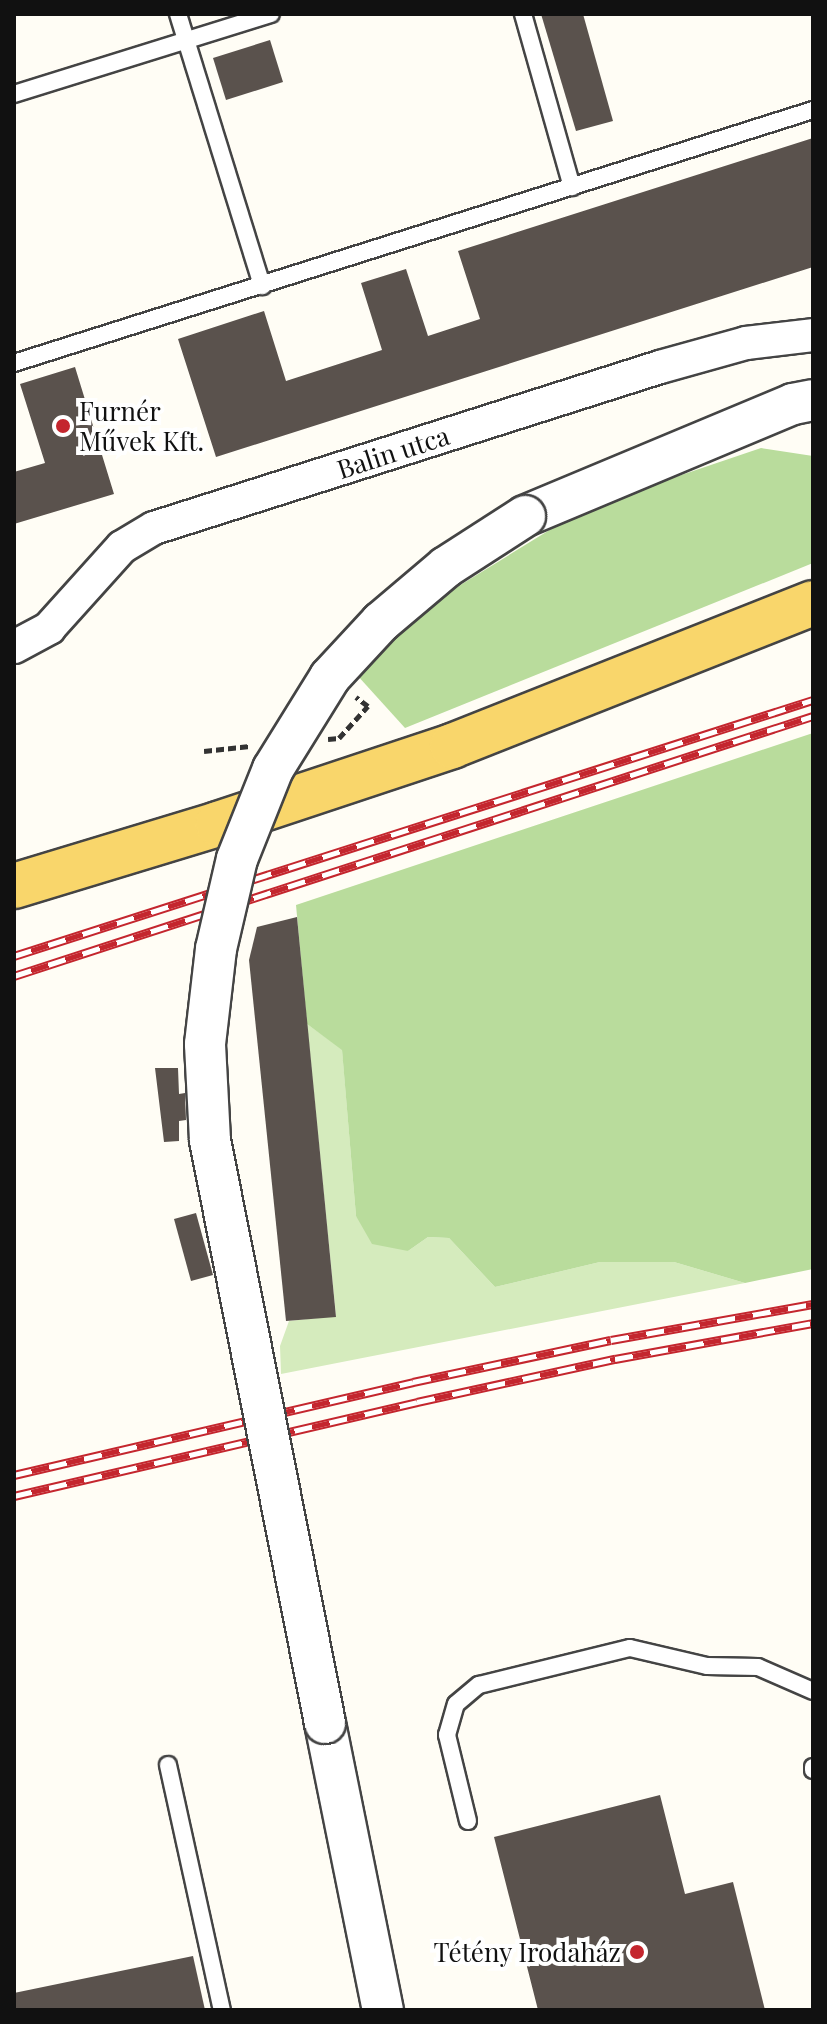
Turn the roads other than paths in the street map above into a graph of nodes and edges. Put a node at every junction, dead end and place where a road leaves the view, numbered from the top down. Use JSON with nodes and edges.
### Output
{"nodes":[{"id":1,"x":178,"y":14,"type":"edge"},
{"id":2,"x":271,"y":14,"type":"edge"},
{"id":3,"x":523,"y":14,"type":"edge"},
{"id":4,"x":186,"y":41,"type":"junction"},
{"id":5,"x":14,"y":94,"type":"edge"},
{"id":6,"x":813,"y":110,"type":"edge"},
{"id":7,"x":572,"y":187,"type":"junction"},
{"id":8,"x":262,"y":286,"type":"junction"},
{"id":9,"x":813,"y":335,"type":"edge"},
{"id":10,"x":14,"y":363,"type":"edge"},
{"id":11,"x":808,"y":418,"type":"edge"},
{"id":12,"x":813,"y":603,"type":"edge"},
{"id":13,"x":14,"y":647,"type":"edge"},
{"id":14,"x":14,"y":886,"type":"edge"},
{"id":15,"x":813,"y":1691,"type":"edge"},
{"id":16,"x":168,"y":1765,"type":"dead end"},
{"id":17,"x":468,"y":1821,"type":"dead end"},
{"id":18,"x":222,"y":2010,"type":"edge"},
{"id":19,"x":383,"y":2010,"type":"edge"}],
"edges":[{"from":1,"to":4,"type":"lane"},
{"from":2,"to":4,"type":"lane"},
{"from":3,"to":7,"type":"lane"},
{"from":4,"to":5,"type":"lane"},
{"from":4,"to":8,"type":"lane"},
{"from":6,"to":7,"type":"lane"},
{"from":7,"to":8,"type":"lane"},
{"from":8,"to":10,"type":"lane"},
{"from":9,"to":13,"type":"street","name":"Balin utca"},
{"from":11,"to":19,"type":"street","bridge":true},
{"from":12,"to":14,"type":"main road"},
{"from":15,"to":17,"type":"lane"},
{"from":16,"to":18,"type":"lane"}]}
